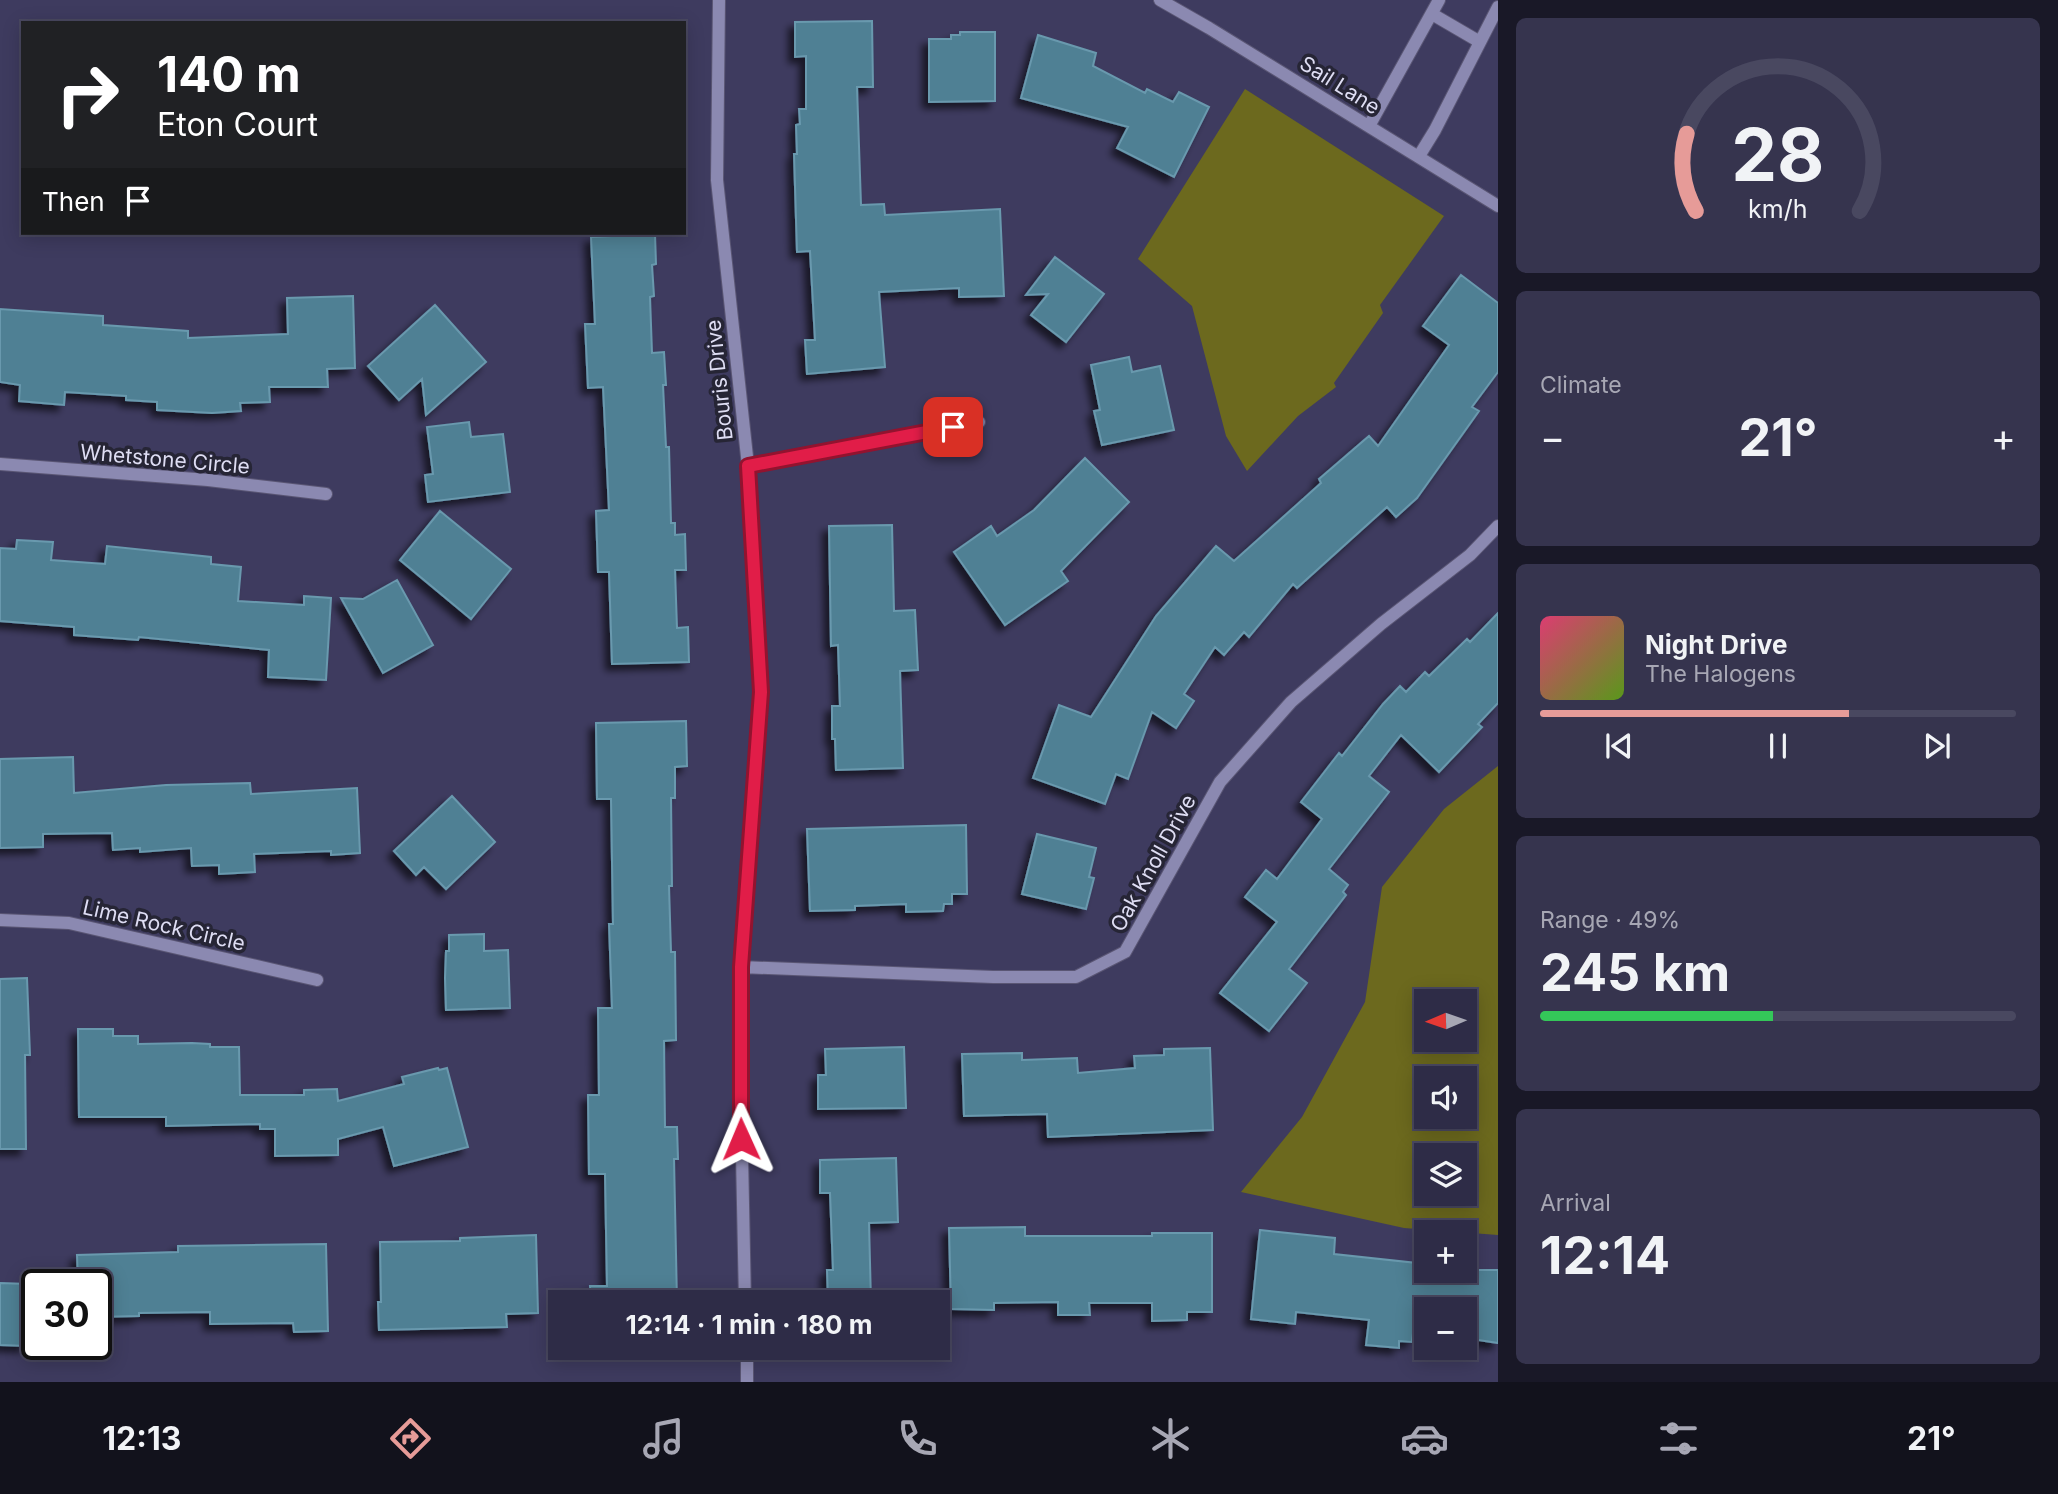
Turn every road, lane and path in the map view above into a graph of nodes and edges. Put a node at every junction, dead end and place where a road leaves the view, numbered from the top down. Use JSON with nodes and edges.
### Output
{"nodes":[{"id":1,"x":719,"y":0,"type":"edge"},
{"id":2,"x":1160,"y":0,"type":"edge"},
{"id":3,"x":1440,"y":0,"type":"edge"},
{"id":4,"x":1498,"y":7,"type":"edge"},
{"id":5,"x":1432,"y":14,"type":"junction"},
{"id":6,"x":1480,"y":42,"type":"junction"},
{"id":7,"x":1370,"y":126,"type":"junction"},
{"id":8,"x":1419,"y":156,"type":"junction"},
{"id":9,"x":1498,"y":206,"type":"edge"},
{"id":10,"x":979,"y":422,"type":"dead end"},
{"id":11,"x":0,"y":464,"type":"edge"},
{"id":12,"x":748,"y":466,"type":"junction"},
{"id":13,"x":327,"y":494,"type":"dead end"},
{"id":14,"x":1498,"y":526,"type":"edge"},
{"id":15,"x":0,"y":920,"type":"edge"},
{"id":16,"x":741,"y":967,"type":"junction"},
{"id":17,"x":317,"y":980,"type":"dead end"},
{"id":18,"x":746,"y":1290,"type":"edge"},
{"id":19,"x":747,"y":1360,"type":"edge"},
{"id":20,"x":747,"y":1382,"type":"edge"}],
"edges":[{"from":1,"to":12,"type":"street","name":"Bouris Drive"},
{"from":2,"to":7,"type":"street","name":"Sail Lane"},
{"from":3,"to":5,"type":"street"},
{"from":4,"to":6,"type":"street"},
{"from":5,"to":6,"type":"street"},
{"from":5,"to":7,"type":"street"},
{"from":6,"to":8,"type":"street"},
{"from":7,"to":8,"type":"street","name":"Sail Lane"},
{"from":8,"to":9,"type":"street","name":"Sail Lane"},
{"from":10,"to":12,"type":"street"},
{"from":11,"to":13,"type":"street","name":"Whetstone Circle"},
{"from":12,"to":16,"type":"street","name":"Bouris Drive"},
{"from":14,"to":16,"type":"street","name":"Oak Knoll Drive"},
{"from":15,"to":17,"type":"street","name":"Lime Rock Circle"},
{"from":16,"to":18,"type":"street","name":"Bouris Drive"},
{"from":19,"to":20,"type":"street"}]}
